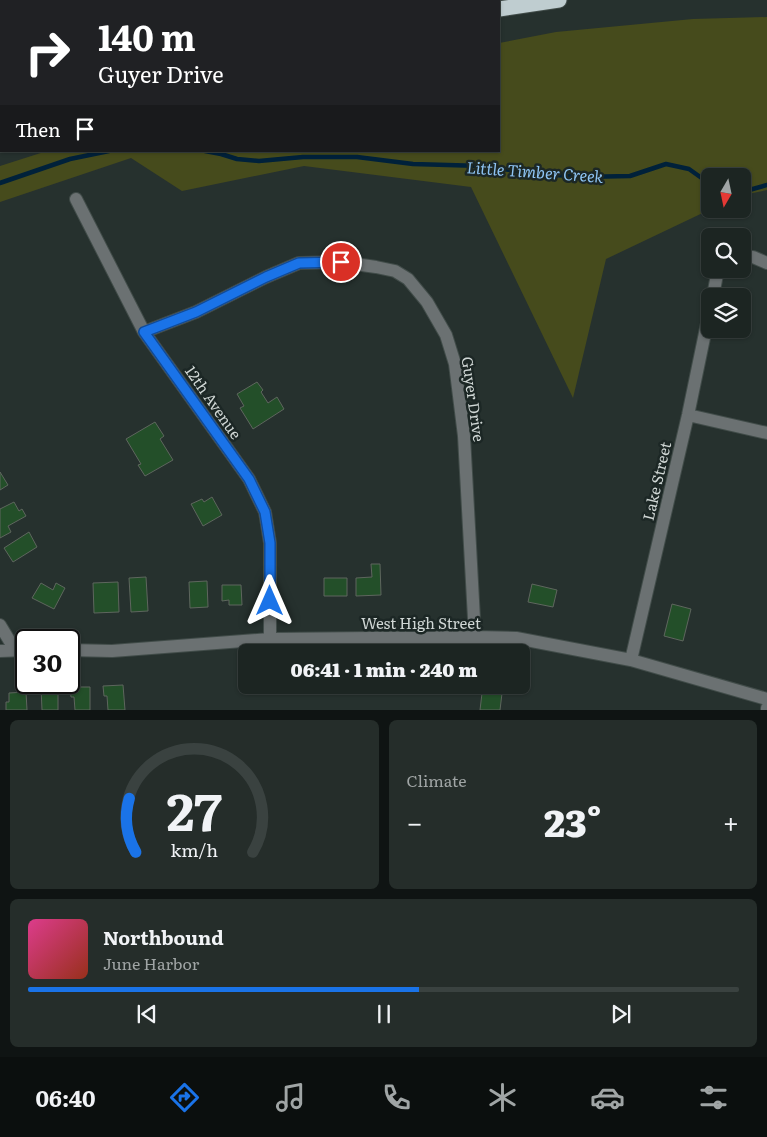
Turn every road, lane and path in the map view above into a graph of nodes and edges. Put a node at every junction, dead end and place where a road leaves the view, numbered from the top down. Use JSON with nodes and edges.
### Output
{"nodes":[{"id":1,"x":559,"y":0,"type":"edge"},
{"id":2,"x":500,"y":9,"type":"edge"},
{"id":3,"x":76,"y":199,"type":"dead end"},
{"id":4,"x":751,"y":257,"type":"edge"},
{"id":5,"x":767,"y":263,"type":"edge"},
{"id":6,"x":144,"y":332,"type":"junction"},
{"id":7,"x":704,"y":338,"type":"edge"},
{"id":8,"x":688,"y":415,"type":"junction"},
{"id":9,"x":767,"y":433,"type":"edge"},
{"id":10,"x":0,"y":625,"type":"edge"},
{"id":11,"x":475,"y":637,"type":"junction"},
{"id":12,"x":270,"y":639,"type":"junction"},
{"id":13,"x":15,"y":643,"type":"edge"},
{"id":14,"x":15,"y":650,"type":"edge"},
{"id":15,"x":80,"y":650,"type":"edge"},
{"id":16,"x":0,"y":651,"type":"edge"},
{"id":17,"x":631,"y":660,"type":"junction"},
{"id":18,"x":767,"y":699,"type":"edge"}],
"edges":[{"from":1,"to":2,"type":"highway"},
{"from":3,"to":6,"type":"street","name":"12th Avenue"},
{"from":4,"to":5,"type":"street"},
{"from":6,"to":11,"type":"street","name":"Guyer Drive"},
{"from":6,"to":12,"type":"street","name":"12th Avenue"},
{"from":7,"to":8,"type":"street","name":"Lake Street"},
{"from":8,"to":9,"type":"street"},
{"from":8,"to":17,"type":"street","name":"Lake Street"},
{"from":10,"to":13,"type":"street"},
{"from":11,"to":12,"type":"street","name":"West High Street"},
{"from":11,"to":17,"type":"street","name":"West High Street"},
{"from":12,"to":15,"type":"street","name":"West High Street"},
{"from":14,"to":16,"type":"street"},
{"from":17,"to":18,"type":"street","name":"West High Street"}]}
